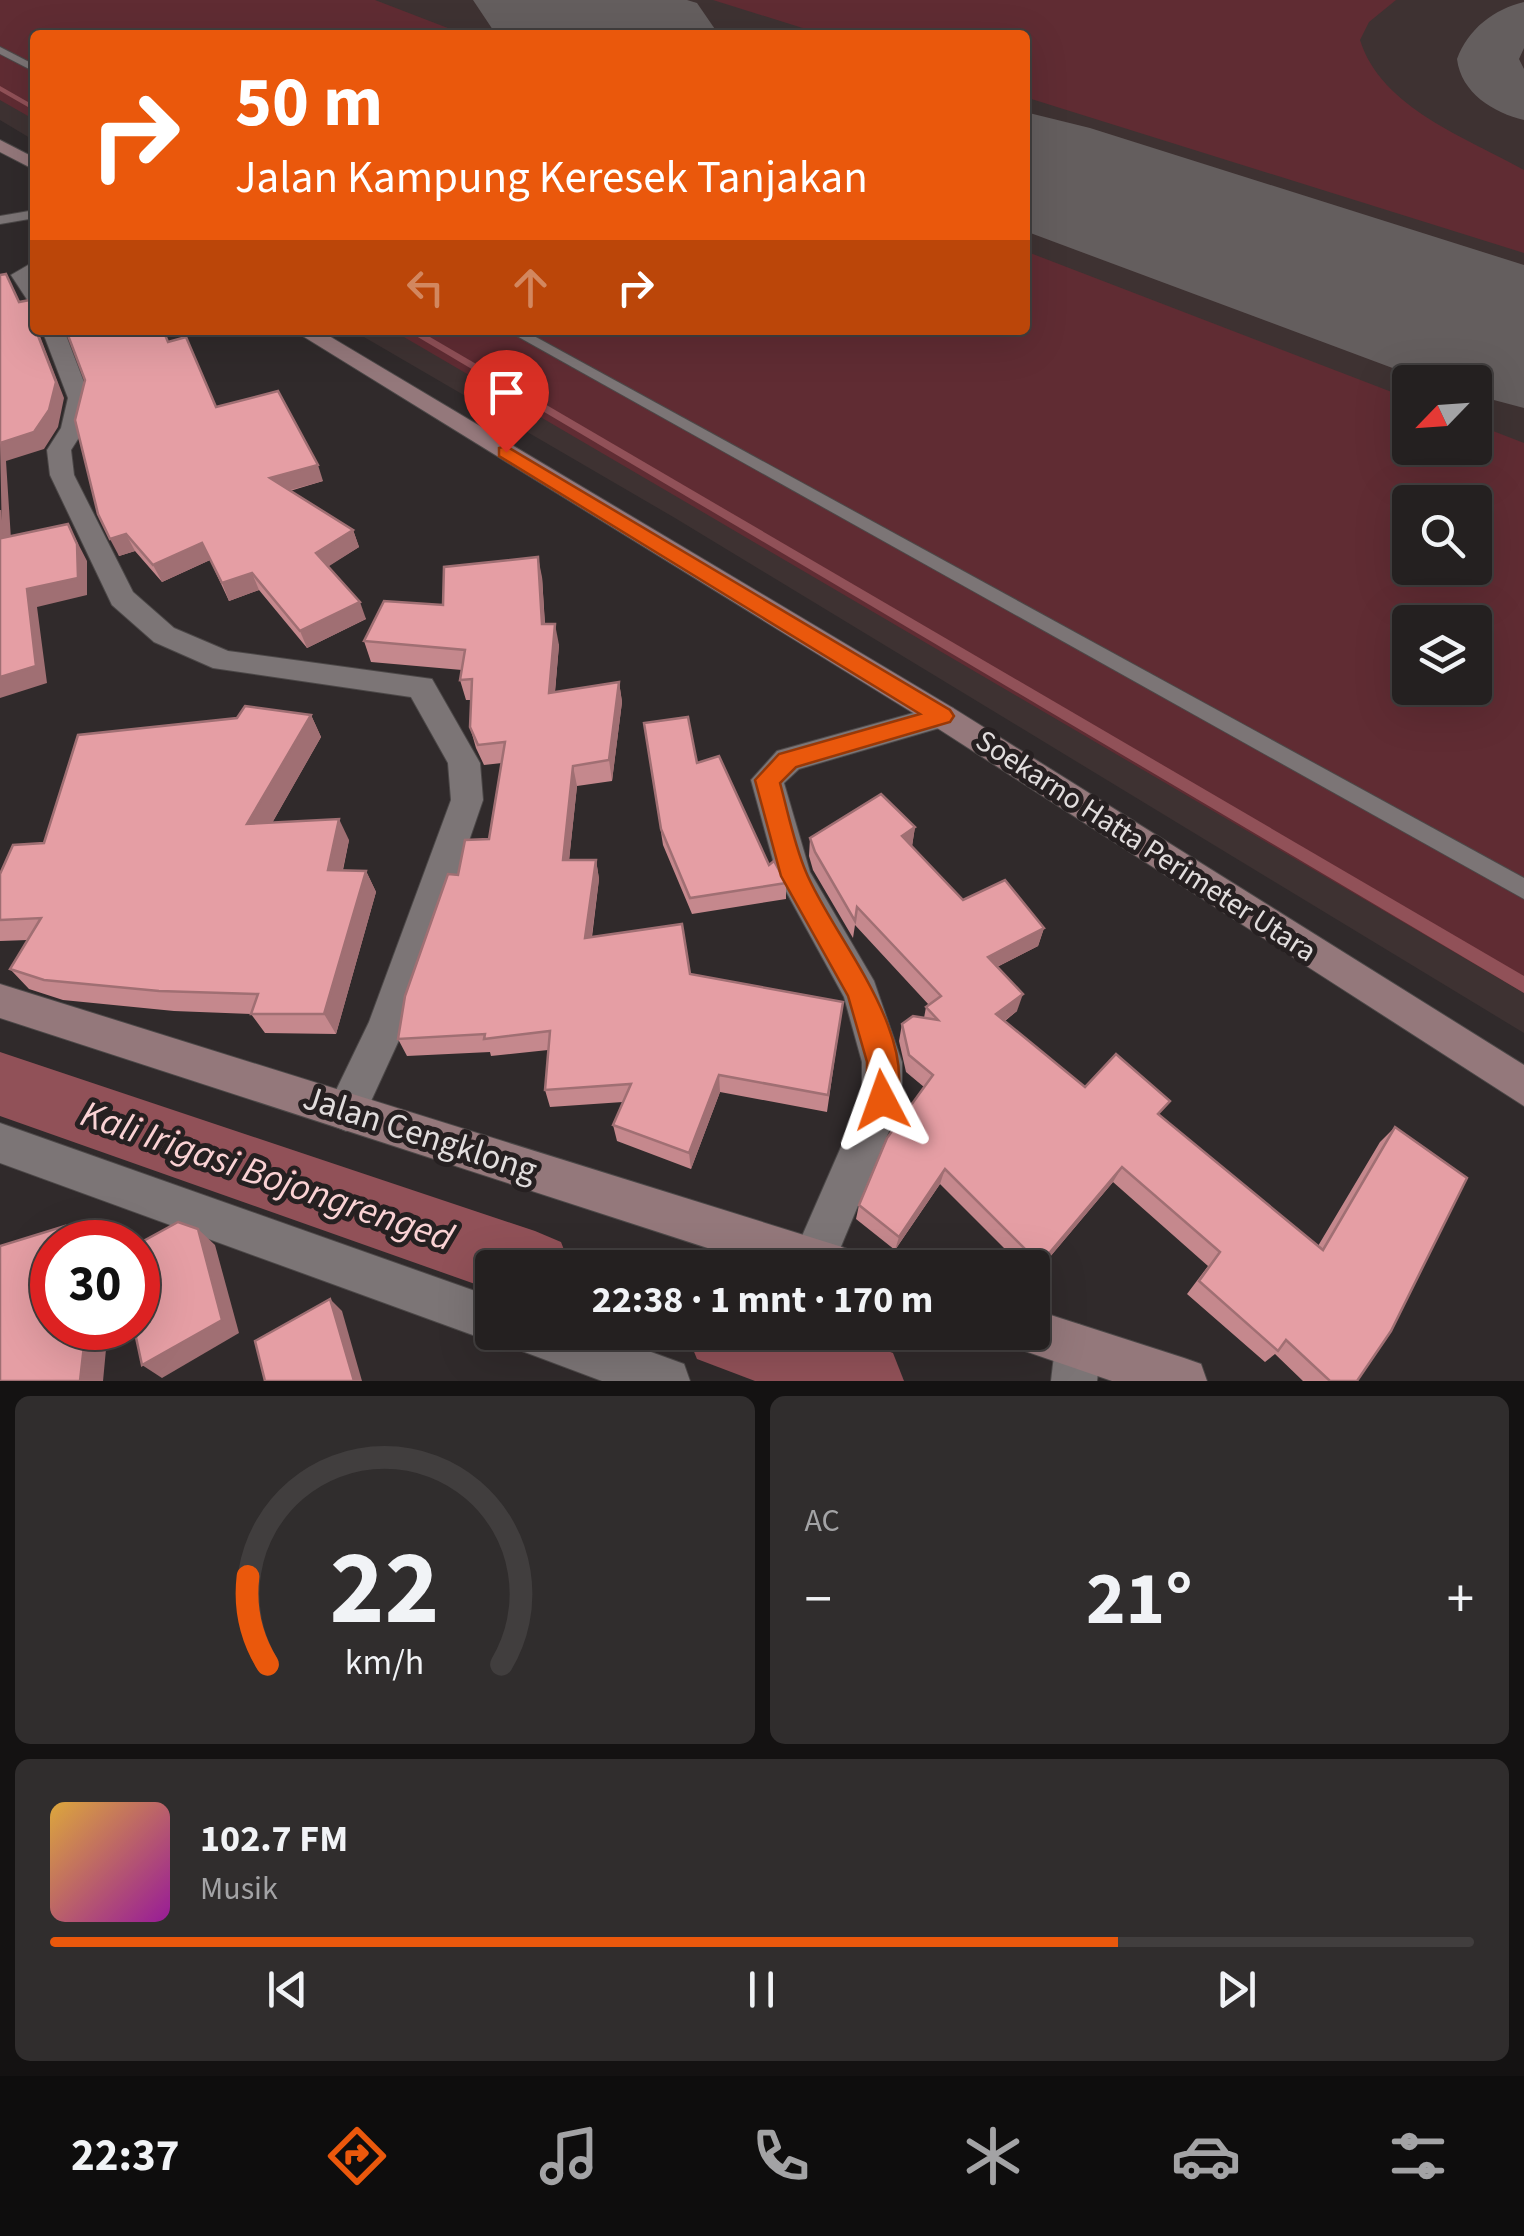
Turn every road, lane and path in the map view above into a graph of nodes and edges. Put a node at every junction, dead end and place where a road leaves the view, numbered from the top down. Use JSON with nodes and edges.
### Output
{"nodes":[{"id":1,"x":0,"y":50,"type":"edge"},
{"id":2,"x":30,"y":66,"type":"edge"},
{"id":3,"x":0,"y":145,"type":"edge"},
{"id":4,"x":30,"y":162,"type":"edge"},
{"id":5,"x":30,"y":215,"type":"edge"},
{"id":6,"x":0,"y":220,"type":"edge"},
{"id":7,"x":30,"y":270,"type":"edge"},
{"id":8,"x":30,"y":289,"type":"edge"},
{"id":9,"x":55,"y":335,"type":"edge"},
{"id":10,"x":312,"y":335,"type":"edge"},
{"id":11,"x":522,"y":335,"type":"edge"},
{"id":12,"x":942,"y":716,"type":"junction"},
{"id":13,"x":1524,"y":889,"type":"edge"},
{"id":14,"x":0,"y":1001,"type":"edge"},
{"id":15,"x":1524,"y":1087,"type":"edge"},
{"id":16,"x":346,"y":1111,"type":"junction"},
{"id":17,"x":0,"y":1143,"type":"edge"},
{"id":18,"x":785,"y":1250,"type":"edge"},
{"id":19,"x":830,"y":1250,"type":"edge"},
{"id":20,"x":475,"y":1313,"type":"edge"},
{"id":21,"x":1050,"y":1345,"type":"edge"},
{"id":22,"x":580,"y":1350,"type":"edge"},
{"id":23,"x":1076,"y":1364,"type":"edge"},
{"id":24,"x":667,"y":1381,"type":"edge"},
{"id":25,"x":1184,"y":1381,"type":"edge"}],
"edges":[{"from":1,"to":2,"type":"lane"},
{"from":3,"to":4,"type":"main road"},
{"from":5,"to":6,"type":"lane"},
{"from":7,"to":8,"type":"street"},
{"from":9,"to":16,"type":"street"},
{"from":10,"to":12,"type":"main road","name":"Soekarno Hatta Perimeter Utara"},
{"from":11,"to":13,"type":"lane"},
{"from":12,"to":15,"type":"main road","name":"Soekarno Hatta Perimeter Utara"},
{"from":12,"to":19,"type":"street"},
{"from":14,"to":16,"type":"main road","name":"Jalan Cengklong"},
{"from":16,"to":18,"type":"main road","name":"Jalan Cengklong"},
{"from":17,"to":20,"type":"street"},
{"from":21,"to":23,"type":"main road"},
{"from":22,"to":24,"type":"street"},
{"from":23,"to":25,"type":"main road"}]}
